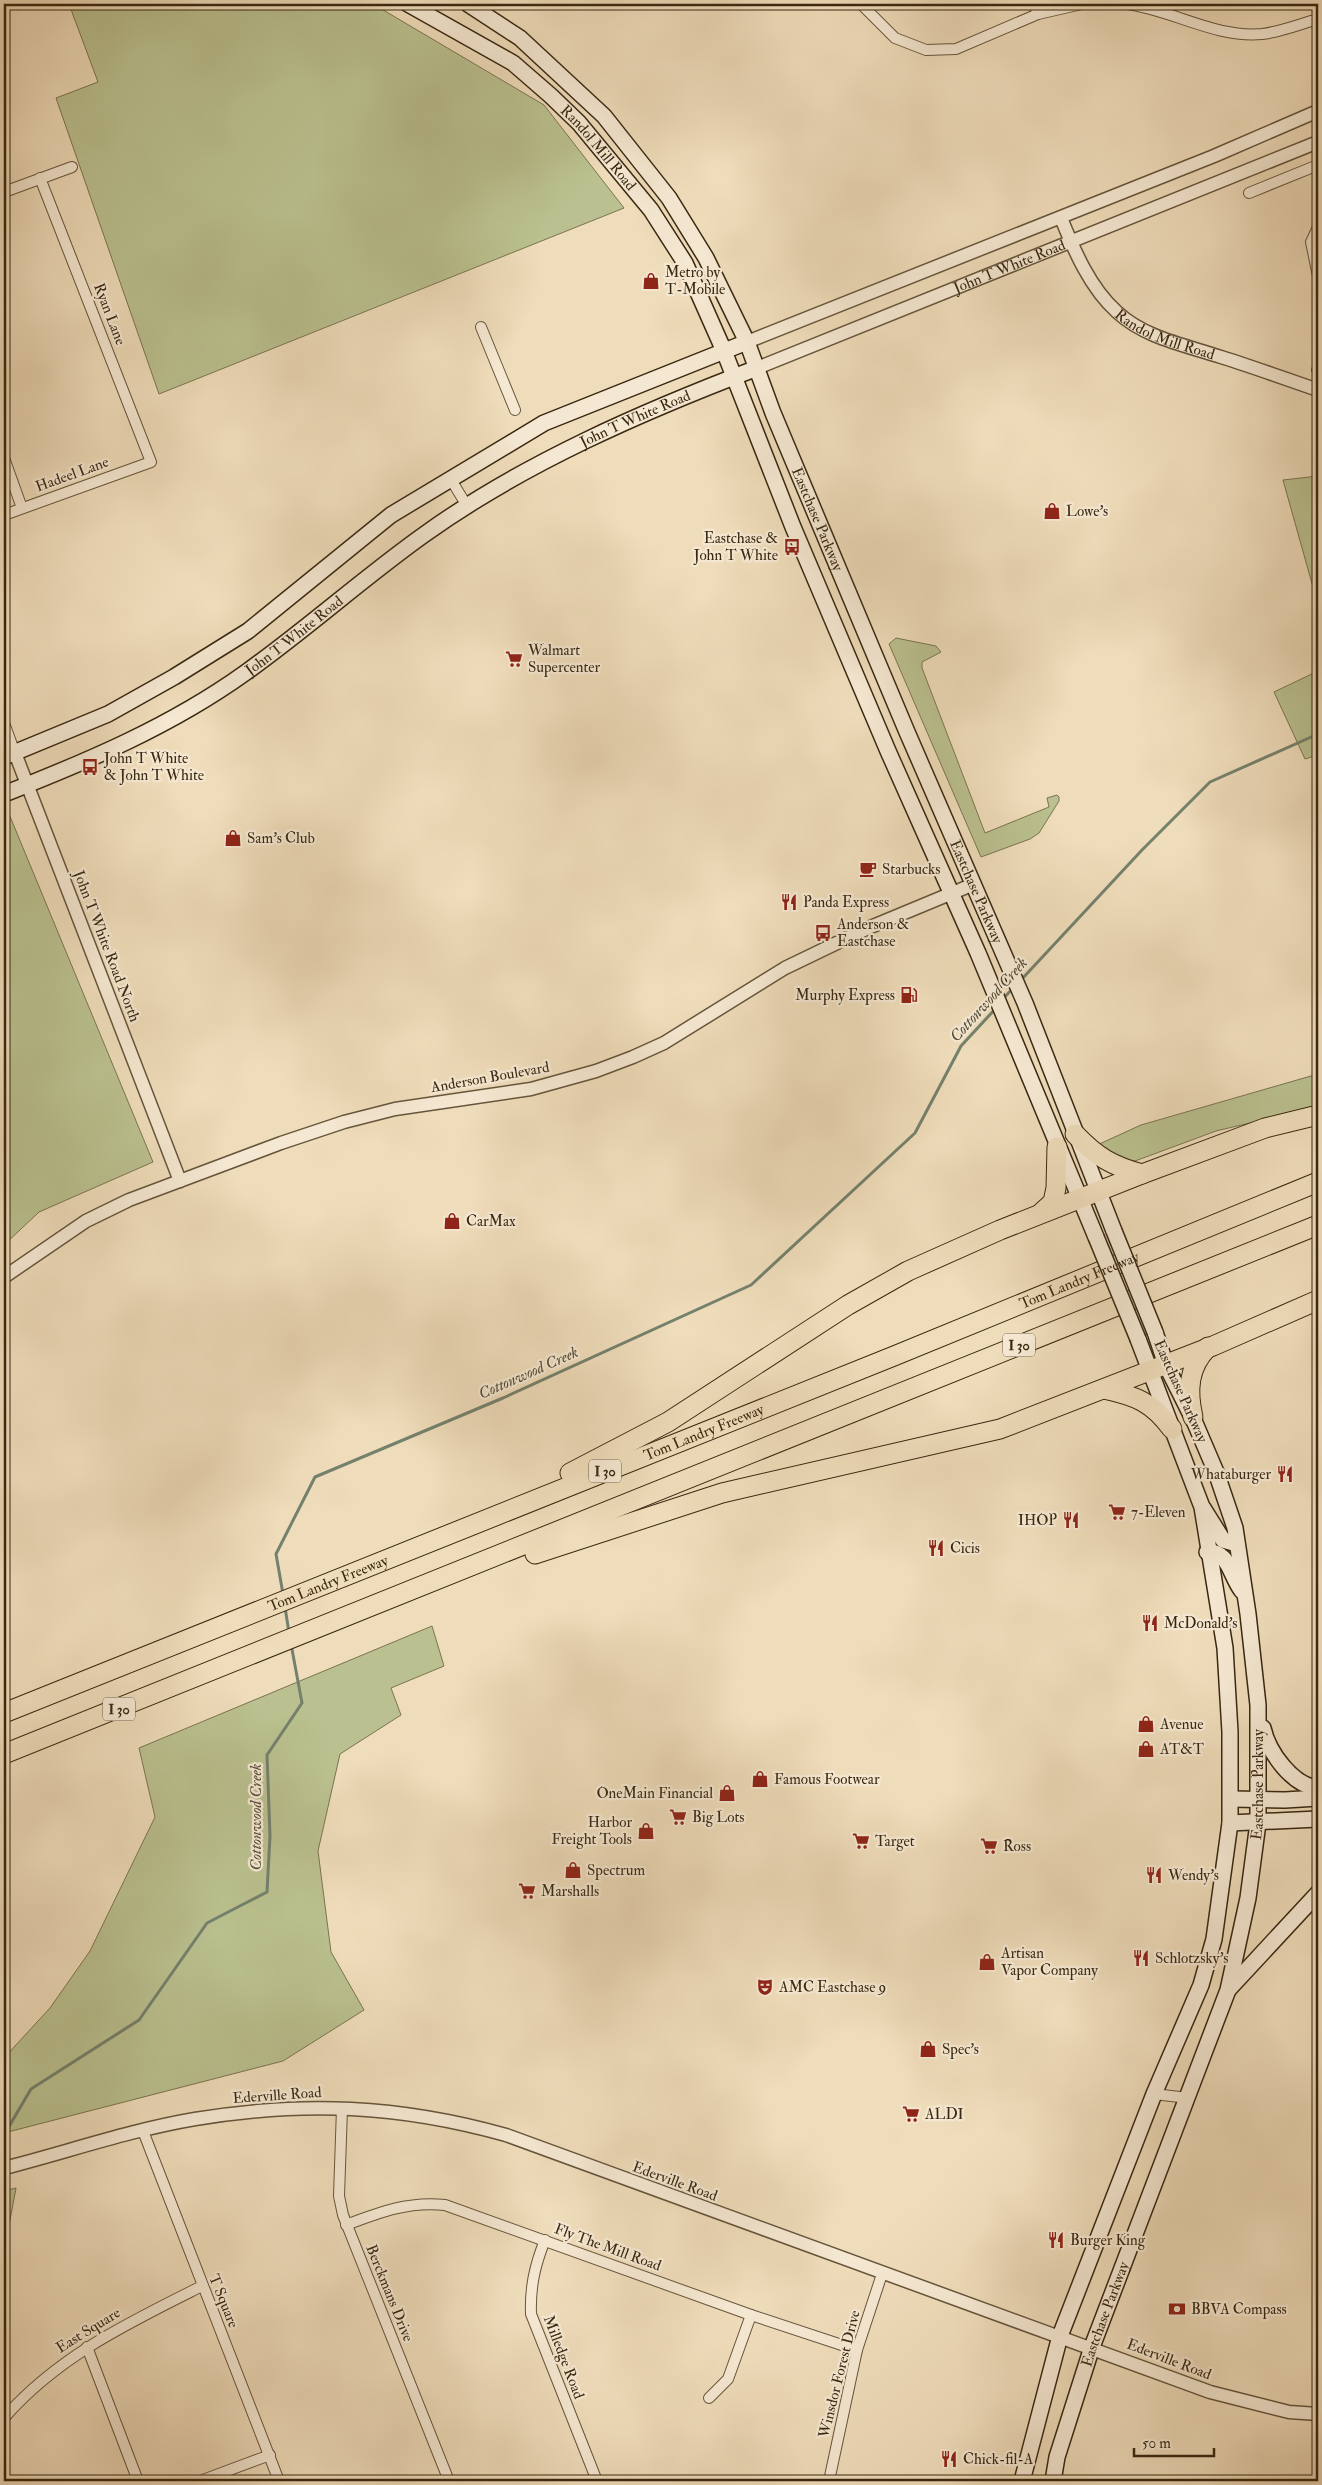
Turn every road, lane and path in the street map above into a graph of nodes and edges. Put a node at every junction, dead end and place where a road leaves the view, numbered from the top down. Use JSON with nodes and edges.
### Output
{"nodes":[{"id":1,"x":468,"y":4,"type":"edge"},
{"id":2,"x":861,"y":4,"type":"edge"},
{"id":3,"x":1082,"y":4,"type":"edge"},
{"id":4,"x":1127,"y":4,"type":"edge"},
{"id":5,"x":414,"y":5,"type":"edge"},
{"id":6,"x":1036,"y":9,"type":"edge"},
{"id":7,"x":1318,"y":19,"type":"edge"},
{"id":8,"x":1318,"y":111,"type":"edge"},
{"id":9,"x":1318,"y":142,"type":"edge"},
{"id":10,"x":1318,"y":165,"type":"edge"},
{"id":11,"x":72,"y":167,"type":"dead end"},
{"id":12,"x":40,"y":178,"type":"junction"},
{"id":13,"x":4,"y":192,"type":"edge"},
{"id":14,"x":1249,"y":193,"type":"dead end"},
{"id":15,"x":1061,"y":218,"type":"junction"},
{"id":16,"x":1318,"y":227,"type":"edge"},
{"id":17,"x":1071,"y":242,"type":"junction"},
{"id":18,"x":1318,"y":276,"type":"edge"},
{"id":19,"x":481,"y":327,"type":"dead end"},
{"id":20,"x":747,"y":342,"type":"junction"},
{"id":21,"x":724,"y":351,"type":"junction"},
{"id":22,"x":757,"y":368,"type":"junction"},
{"id":23,"x":734,"y":376,"type":"junction"},
{"id":24,"x":1318,"y":390,"type":"edge"},
{"id":25,"x":515,"y":410,"type":"dead end"},
{"id":26,"x":4,"y":458,"type":"edge"},
{"id":27,"x":151,"y":462,"type":"joint"},
{"id":28,"x":450,"y":478,"type":"junction"},
{"id":29,"x":467,"y":506,"type":"junction"},
{"id":30,"x":22,"y":508,"type":"junction"},
{"id":31,"x":4,"y":515,"type":"edge"},
{"id":32,"x":868,"y":636,"type":"junction"},
{"id":33,"x":844,"y":647,"type":"junction"},
{"id":34,"x":4,"y":723,"type":"edge"},
{"id":35,"x":9,"y":755,"type":"edge"},
{"id":36,"x":27,"y":785,"type":"junction"},
{"id":37,"x":4,"y":794,"type":"edge"},
{"id":38,"x":974,"y":884,"type":"junction"},
{"id":39,"x":953,"y":893,"type":"junction"},
{"id":40,"x":1318,"y":1115,"type":"edge"},
{"id":41,"x":1075,"y":1134,"type":"junction"},
{"id":42,"x":1057,"y":1147,"type":"junction"},
{"id":43,"x":1142,"y":1174,"type":"junction"},
{"id":44,"x":180,"y":1181,"type":"junction"},
{"id":45,"x":1318,"y":1182,"type":"edge"},
{"id":46,"x":1098,"y":1191,"type":"junction"},
{"id":47,"x":1080,"y":1198,"type":"junction"},
{"id":48,"x":1041,"y":1213,"type":"junction"},
{"id":49,"x":1318,"y":1225,"type":"edge"},
{"id":50,"x":4,"y":1277,"type":"edge"},
{"id":51,"x":1318,"y":1300,"type":"edge"},
{"id":52,"x":1208,"y":1347,"type":"junction"},
{"id":53,"x":1158,"y":1368,"type":"junction"},
{"id":54,"x":1104,"y":1389,"type":"junction"},
{"id":55,"x":1192,"y":1417,"type":"junction"},
{"id":56,"x":1172,"y":1429,"type":"junction"},
{"id":57,"x":1202,"y":1507,"type":"junction"},
{"id":58,"x":479,"y":1521,"type":"junction"},
{"id":59,"x":1237,"y":1544,"type":"junction"},
{"id":60,"x":1208,"y":1552,"type":"junction"},
{"id":61,"x":1245,"y":1594,"type":"junction"},
{"id":62,"x":345,"y":1618,"type":"junction"},
{"id":63,"x":1258,"y":1705,"type":"junction"},
{"id":64,"x":4,"y":1713,"type":"edge"},
{"id":65,"x":4,"y":1754,"type":"edge"},
{"id":66,"x":1318,"y":1788,"type":"edge"},
{"id":67,"x":1318,"y":1798,"type":"edge"},
{"id":68,"x":1231,"y":1799,"type":"junction"},
{"id":69,"x":1258,"y":1799,"type":"junction"},
{"id":70,"x":1318,"y":1819,"type":"edge"},
{"id":71,"x":1230,"y":1823,"type":"junction"},
{"id":72,"x":1258,"y":1823,"type":"junction"},
{"id":73,"x":1318,"y":1893,"type":"edge"},
{"id":74,"x":1228,"y":1990,"type":"junction"},
{"id":75,"x":1154,"y":2094,"type":"junction"},
{"id":76,"x":1188,"y":2098,"type":"junction"},
{"id":77,"x":342,"y":2108,"type":"junction"},
{"id":78,"x":143,"y":2131,"type":"junction"},
{"id":79,"x":4,"y":2168,"type":"edge"},
{"id":80,"x":346,"y":2225,"type":"junction"},
{"id":81,"x":545,"y":2240,"type":"junction"},
{"id":82,"x":882,"y":2274,"type":"junction"},
{"id":83,"x":202,"y":2286,"type":"junction"},
{"id":84,"x":751,"y":2315,"type":"junction"},
{"id":85,"x":1060,"y":2336,"type":"junction"},
{"id":86,"x":87,"y":2347,"type":"junction"},
{"id":87,"x":1092,"y":2347,"type":"junction"},
{"id":88,"x":858,"y":2350,"type":"junction"},
{"id":89,"x":709,"y":2398,"type":"dead end"},
{"id":90,"x":1318,"y":2414,"type":"edge"},
{"id":91,"x":4,"y":2418,"type":"edge"},
{"id":92,"x":270,"y":2455,"type":"junction"},
{"id":93,"x":138,"y":2481,"type":"edge"},
{"id":94,"x":200,"y":2481,"type":"edge"},
{"id":95,"x":279,"y":2481,"type":"edge"},
{"id":96,"x":450,"y":2481,"type":"edge"},
{"id":97,"x":597,"y":2481,"type":"edge"},
{"id":98,"x":829,"y":2481,"type":"edge"},
{"id":99,"x":1022,"y":2481,"type":"edge"},
{"id":100,"x":1053,"y":2481,"type":"edge"}],
"edges":[{"from":1,"to":20,"type":"main road","name":"Randol Mill Road"},
{"from":2,"to":6,"type":"street"},
{"from":3,"to":6,"type":"street"},
{"from":4,"to":7,"type":"street"},
{"from":5,"to":21,"type":"main road","name":"Randol Mill Road"},
{"from":8,"to":15,"type":"street","name":"John T White Road"},
{"from":9,"to":17,"type":"street","name":"John T White Road"},
{"from":10,"to":14,"type":"street"},
{"from":11,"to":12,"type":"street"},
{"from":12,"to":13,"type":"street"},
{"from":12,"to":27,"type":"street","name":"Ryan Lane"},
{"from":15,"to":17,"type":"street","name":"Randol Mill Road"},
{"from":15,"to":20,"type":"street","name":"John T White Road"},
{"from":16,"to":18,"type":"street"},
{"from":17,"to":22,"type":"street","name":"John T White Road"},
{"from":17,"to":24,"type":"street","name":"Randol Mill Road"},
{"from":19,"to":25,"type":"street"},
{"from":20,"to":21,"type":"main road","name":"John T White Road"},
{"from":20,"to":22,"type":"main road","name":"Eastchase Parkway"},
{"from":21,"to":23,"type":"main road","name":"Eastchase Parkway"},
{"from":21,"to":28,"type":"main road","name":"John T White Road"},
{"from":22,"to":23,"type":"main road","name":"John T White Road"},
{"from":22,"to":32,"type":"main road","name":"Eastchase Parkway"},
{"from":23,"to":29,"type":"main road","name":"John T White Road"},
{"from":23,"to":33,"type":"main road","name":"Eastchase Parkway"},
{"from":26,"to":30,"type":"street"},
{"from":27,"to":30,"type":"street","name":"Hadeel Lane"},
{"from":28,"to":29,"type":"street"},
{"from":28,"to":35,"type":"main road","name":"John T White Road"},
{"from":29,"to":36,"type":"main road","name":"John T White Road"},
{"from":30,"to":31,"type":"street","name":"Hadeel Lane"},
{"from":32,"to":33,"type":"main road"},
{"from":32,"to":38,"type":"main road","name":"Eastchase Parkway"},
{"from":33,"to":39,"type":"main road","name":"Eastchase Parkway"},
{"from":34,"to":35,"type":"street","name":"John T White Road North"},
{"from":35,"to":36,"type":"street","name":"John T White Road North"},
{"from":36,"to":37,"type":"main road","name":"John T White Road"},
{"from":36,"to":44,"type":"street","name":"John T White Road North"},
{"from":38,"to":39,"type":"street","name":"Anderson Boulevard"},
{"from":38,"to":41,"type":"main road","name":"Eastchase Parkway"},
{"from":39,"to":42,"type":"main road","name":"Eastchase Parkway"},
{"from":39,"to":44,"type":"street","name":"Anderson Boulevard"},
{"from":40,"to":43,"type":"highway"},
{"from":41,"to":43,"type":"highway"},
{"from":41,"to":46,"type":"main road","name":"Eastchase Parkway"},
{"from":42,"to":47,"type":"main road","name":"Eastchase Parkway"},
{"from":42,"to":48,"type":"highway"},
{"from":43,"to":46,"type":"highway"},
{"from":44,"to":50,"type":"street","name":"Anderson Boulevard"},
{"from":45,"to":58,"type":"highway","name":"Tom Landry Freeway","number":"I 30"},
{"from":46,"to":47,"type":"highway"},
{"from":46,"to":53,"type":"main road","name":"Eastchase Parkway","bridge":true},
{"from":47,"to":48,"type":"highway"},
{"from":47,"to":53,"type":"main road","name":"Eastchase Parkway","bridge":true},
{"from":48,"to":58,"type":"highway"},
{"from":49,"to":62,"type":"highway","number":"I 30"},
{"from":51,"to":52,"type":"highway"},
{"from":52,"to":53,"type":"highway"},
{"from":52,"to":55,"type":"highway"},
{"from":53,"to":54,"type":"highway"},
{"from":53,"to":55,"type":"main road","name":"Eastchase Parkway"},
{"from":53,"to":56,"type":"main road","name":"Eastchase Parkway"},
{"from":54,"to":56,"type":"highway"},
{"from":54,"to":62,"type":"highway"},
{"from":55,"to":59,"type":"main road","name":"Eastchase Parkway"},
{"from":56,"to":57,"type":"main road","name":"Eastchase Parkway"},
{"from":57,"to":59,"type":"main road"},
{"from":57,"to":60,"type":"main road","name":"Eastchase Parkway"},
{"from":58,"to":64,"type":"highway","name":"Tom Landry Freeway","number":"I 30"},
{"from":59,"to":61,"type":"main road","name":"Eastchase Parkway"},
{"from":60,"to":61,"type":"main road"},
{"from":60,"to":68,"type":"main road","name":"Eastchase Parkway"},
{"from":61,"to":63,"type":"main road","name":"Eastchase Parkway"},
{"from":62,"to":65,"type":"highway","number":"I 30"},
{"from":63,"to":66,"type":"main road"},
{"from":63,"to":69,"type":"main road","name":"Eastchase Parkway"},
{"from":67,"to":69,"type":"main road"},
{"from":68,"to":69,"type":"main road"},
{"from":68,"to":71,"type":"main road","name":"Eastchase Parkway"},
{"from":69,"to":72,"type":"main road","name":"Eastchase Parkway"},
{"from":70,"to":72,"type":"main road"},
{"from":71,"to":72,"type":"main road"},
{"from":71,"to":75,"type":"main road","name":"Eastchase Parkway"},
{"from":72,"to":74,"type":"main road","name":"Eastchase Parkway"},
{"from":73,"to":74,"type":"main road"},
{"from":74,"to":76,"type":"main road","name":"Eastchase Parkway"},
{"from":75,"to":76,"type":"street"},
{"from":75,"to":85,"type":"main road","name":"Eastchase Parkway"},
{"from":76,"to":87,"type":"main road","name":"Eastchase Parkway"},
{"from":77,"to":78,"type":"street","name":"Ederville Road"},
{"from":77,"to":80,"type":"street","name":"Berckmans Drive"},
{"from":77,"to":82,"type":"street","name":"Ederville Road"},
{"from":78,"to":79,"type":"street","name":"Ederville Road"},
{"from":78,"to":83,"type":"street","name":"T Square"},
{"from":80,"to":81,"type":"street","name":"Fly The Mill Road"},
{"from":80,"to":96,"type":"street","name":"Berckmans Drive"},
{"from":81,"to":84,"type":"street","name":"Fly The Mill Road"},
{"from":81,"to":97,"type":"street","name":"Milledge Road"},
{"from":82,"to":85,"type":"street","name":"Ederville Road"},
{"from":82,"to":88,"type":"street","name":"Winsdor Forest Drive"},
{"from":83,"to":86,"type":"street","name":"East Square"},
{"from":83,"to":92,"type":"street","name":"T Square"},
{"from":84,"to":88,"type":"street","name":"Fly The Mill Road"},
{"from":84,"to":89,"type":"street"},
{"from":85,"to":87,"type":"street","name":"Ederville Road"},
{"from":85,"to":99,"type":"main road","name":"Eastchase Parkway"},
{"from":86,"to":91,"type":"street","name":"East Square"},
{"from":86,"to":93,"type":"street"},
{"from":87,"to":90,"type":"street","name":"Ederville Road"},
{"from":87,"to":100,"type":"main road","name":"Eastchase Parkway"},
{"from":88,"to":98,"type":"street","name":"Winsdor Forest Drive"},
{"from":92,"to":94,"type":"street"},
{"from":92,"to":95,"type":"street","name":"T Square"}]}
